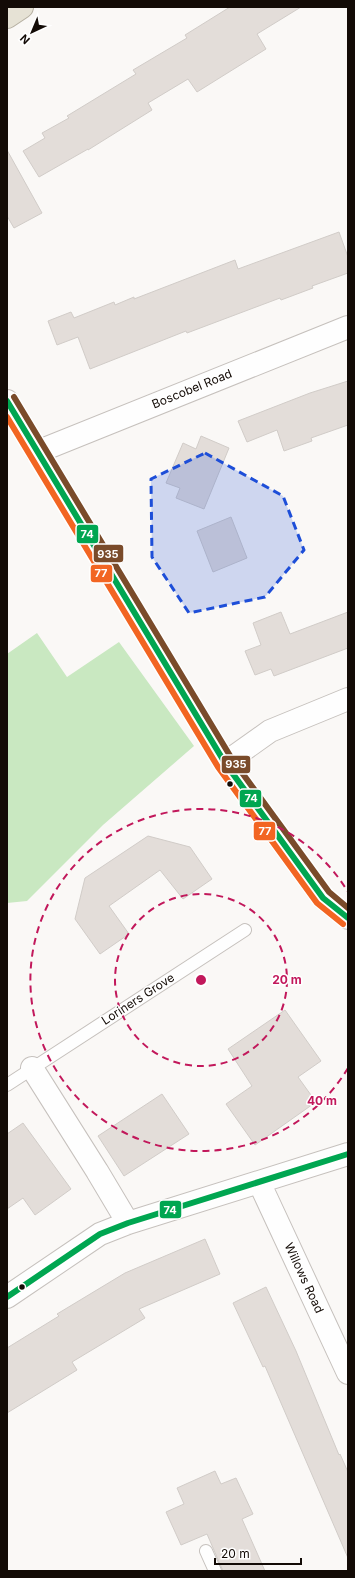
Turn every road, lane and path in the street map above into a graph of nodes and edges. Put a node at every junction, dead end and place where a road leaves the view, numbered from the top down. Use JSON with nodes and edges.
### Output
{"nodes":[{"id":1,"x":22,"y":7,"type":"edge"},
{"id":2,"x":7,"y":17,"type":"edge"},
{"id":3,"x":348,"y":327,"type":"edge"},
{"id":4,"x":7,"y":401,"type":"edge"},
{"id":5,"x":37,"y":452,"type":"junction"},
{"id":6,"x":348,"y":699,"type":"edge"},
{"id":7,"x":225,"y":763,"type":"junction"},
{"id":8,"x":348,"y":918,"type":"edge"},
{"id":9,"x":245,"y":930,"type":"dead end"},
{"id":10,"x":32,"y":1068,"type":"junction"},
{"id":11,"x":7,"y":1085,"type":"edge"},
{"id":12,"x":348,"y":1154,"type":"edge"},
{"id":13,"x":259,"y":1182,"type":"junction"},
{"id":14,"x":128,"y":1223,"type":"junction"},
{"id":15,"x":7,"y":1297,"type":"edge"},
{"id":16,"x":348,"y":1373,"type":"edge"},
{"id":17,"x":206,"y":1551,"type":"dead end"},
{"id":18,"x":215,"y":1571,"type":"edge"}],
"edges":[{"from":1,"to":2,"type":"highway"},
{"from":3,"to":5,"type":"street","name":"Boscobel Road"},
{"from":4,"to":5,"type":"street"},
{"from":5,"to":7,"type":"street"},
{"from":6,"to":7,"type":"street"},
{"from":7,"to":8,"type":"street"},
{"from":9,"to":10,"type":"lane","name":"Loriners Grove"},
{"from":10,"to":11,"type":"lane","name":"Loriners Grove"},
{"from":10,"to":14,"type":"street"},
{"from":12,"to":13,"type":"street"},
{"from":13,"to":14,"type":"street"},
{"from":13,"to":16,"type":"street","name":"Willows Road"},
{"from":14,"to":15,"type":"street"},
{"from":17,"to":18,"type":"lane"}]}
